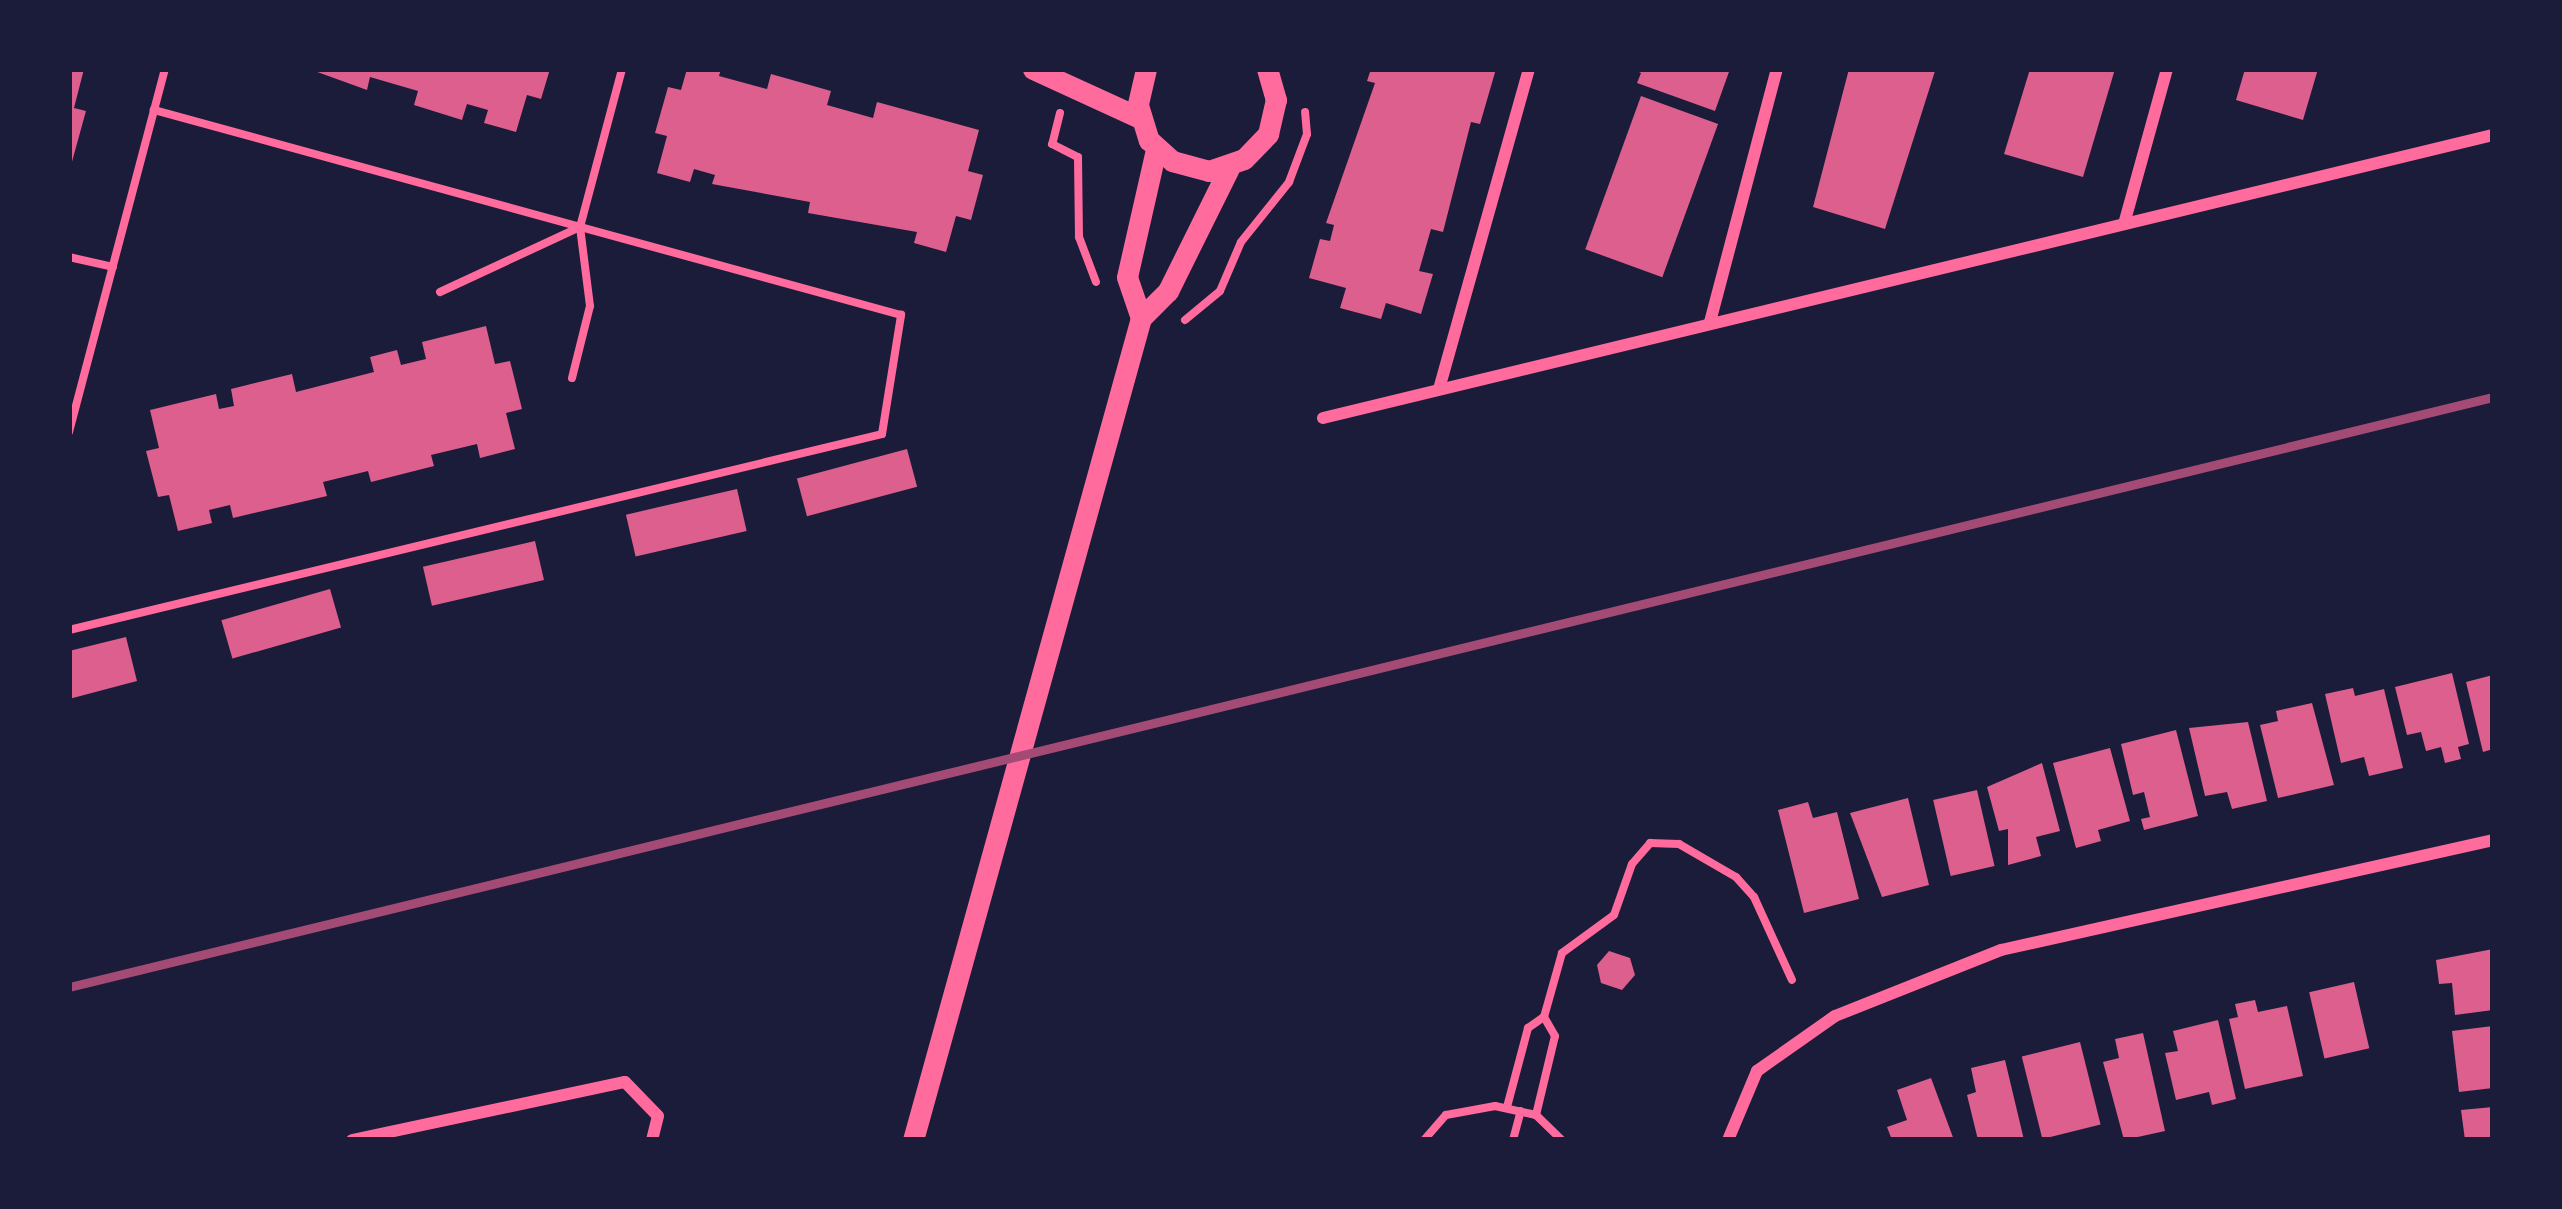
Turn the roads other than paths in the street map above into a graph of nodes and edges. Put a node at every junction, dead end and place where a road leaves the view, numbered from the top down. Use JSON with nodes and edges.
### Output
{"nodes":[{"id":1,"x":165,"y":69,"type":"edge"},
{"id":2,"x":622,"y":69,"type":"edge"},
{"id":3,"x":1033,"y":69,"type":"edge"},
{"id":4,"x":1146,"y":69,"type":"edge"},
{"id":5,"x":1267,"y":69,"type":"edge"},
{"id":6,"x":1529,"y":69,"type":"edge"},
{"id":7,"x":1777,"y":69,"type":"edge"},
{"id":8,"x":2167,"y":69,"type":"edge"},
{"id":9,"x":154,"y":110,"type":"junction"},
{"id":10,"x":1139,"y":118,"type":"junction"},
{"id":11,"x":2493,"y":135,"type":"edge"},
{"id":12,"x":1156,"y":149,"type":"junction"},
{"id":13,"x":1228,"y":168,"type":"junction"},
{"id":14,"x":2124,"y":224,"type":"junction"},
{"id":15,"x":580,"y":227,"type":"junction"},
{"id":16,"x":69,"y":257,"type":"edge"},
{"id":17,"x":112,"y":267,"type":"junction"},
{"id":18,"x":440,"y":292,"type":"dead end"},
{"id":19,"x":1141,"y":319,"type":"junction"},
{"id":20,"x":1710,"y":322,"type":"junction"},
{"id":21,"x":572,"y":378,"type":"dead end"},
{"id":22,"x":1439,"y":389,"type":"junction"},
{"id":23,"x":1323,"y":418,"type":"dead end"},
{"id":24,"x":69,"y":432,"type":"edge"},
{"id":25,"x":69,"y":630,"type":"edge"},
{"id":26,"x":2493,"y":840,"type":"edge"},
{"id":27,"x":352,"y":1140,"type":"edge"},
{"id":28,"x":652,"y":1140,"type":"edge"},
{"id":29,"x":914,"y":1140,"type":"edge"},
{"id":30,"x":1728,"y":1140,"type":"edge"}],
"edges":[{"from":1,"to":9,"type":"lane"},
{"from":2,"to":15,"type":"lane"},
{"from":3,"to":10,"type":"street"},
{"from":4,"to":10,"type":"street"},
{"from":5,"to":13,"type":"street"},
{"from":6,"to":22,"type":"street"},
{"from":7,"to":20,"type":"street"},
{"from":8,"to":14,"type":"street"},
{"from":9,"to":15,"type":"lane"},
{"from":9,"to":17,"type":"lane"},
{"from":10,"to":12,"type":"street"},
{"from":11,"to":14,"type":"street"},
{"from":12,"to":13,"type":"street"},
{"from":12,"to":19,"type":"street"},
{"from":13,"to":19,"type":"street"},
{"from":14,"to":20,"type":"street"},
{"from":15,"to":18,"type":"lane"},
{"from":15,"to":21,"type":"lane"},
{"from":15,"to":25,"type":"lane"},
{"from":16,"to":17,"type":"lane"},
{"from":17,"to":24,"type":"lane"},
{"from":19,"to":29,"type":"street"},
{"from":20,"to":22,"type":"street"},
{"from":22,"to":23,"type":"street"},
{"from":26,"to":30,"type":"street"},
{"from":27,"to":28,"type":"street"}]}
